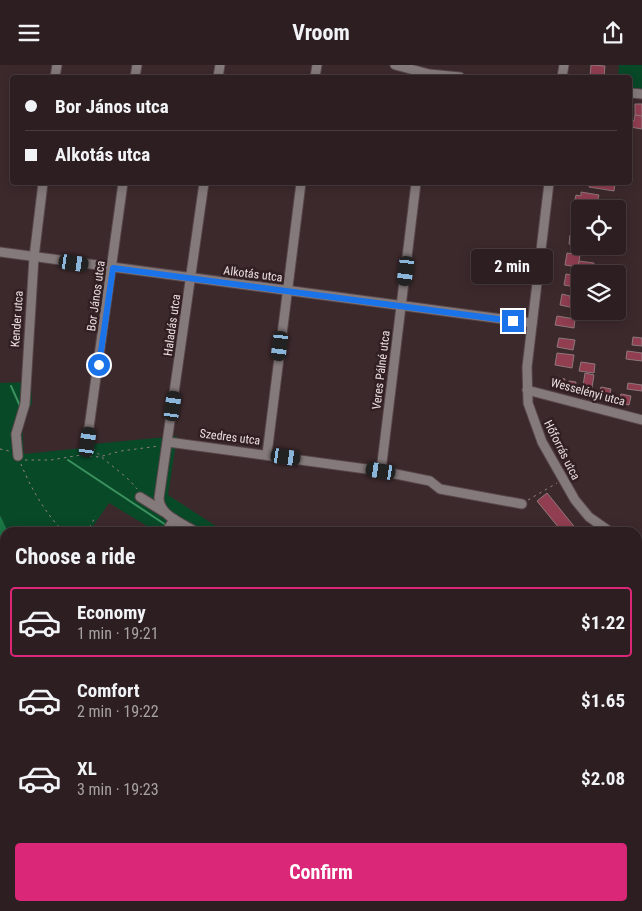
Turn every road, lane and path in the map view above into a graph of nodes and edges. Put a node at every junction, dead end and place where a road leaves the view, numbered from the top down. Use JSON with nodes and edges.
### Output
{"nodes":[{"id":1,"x":395,"y":65,"type":"edge"},
{"id":2,"x":425,"y":75,"type":"edge"},
{"id":3,"x":43,"y":185,"type":"edge"},
{"id":4,"x":123,"y":185,"type":"edge"},
{"id":5,"x":204,"y":185,"type":"edge"},
{"id":6,"x":301,"y":185,"type":"edge"},
{"id":7,"x":416,"y":185,"type":"edge"},
{"id":8,"x":549,"y":185,"type":"edge"},
{"id":9,"x":0,"y":251,"type":"edge"},
{"id":10,"x":34,"y":257,"type":"junction"},
{"id":11,"x":113,"y":268,"type":"junction"},
{"id":12,"x":191,"y":279,"type":"junction"},
{"id":13,"x":287,"y":291,"type":"junction"},
{"id":14,"x":402,"y":307,"type":"junction"},
{"id":15,"x":532,"y":323,"type":"junction"},
{"id":16,"x":527,"y":390,"type":"junction"},
{"id":17,"x":642,"y":419,"type":"edge"},
{"id":18,"x":88,"y":442,"type":"joint"},
{"id":19,"x":168,"y":443,"type":"junction"},
{"id":20,"x":0,"y":447,"type":"edge"},
{"id":21,"x":4,"y":449,"type":"dead end"},
{"id":22,"x":266,"y":454,"type":"junction"},
{"id":23,"x":18,"y":457,"type":"junction"},
{"id":24,"x":99,"y":457,"type":"junction"},
{"id":25,"x":381,"y":471,"type":"junction"},
{"id":26,"x":562,"y":480,"type":"junction"},
{"id":27,"x":142,"y":498,"type":"joint"},
{"id":28,"x":522,"y":503,"type":"joint"},
{"id":29,"x":164,"y":512,"type":"junction"},
{"id":30,"x":96,"y":516,"type":"dead end"},
{"id":31,"x":174,"y":519,"type":"junction"},
{"id":32,"x":61,"y":527,"type":"edge"},
{"id":33,"x":90,"y":527,"type":"edge"},
{"id":34,"x":169,"y":527,"type":"edge"},
{"id":35,"x":188,"y":527,"type":"edge"},
{"id":36,"x":604,"y":527,"type":"edge"}],
"edges":[{"from":1,"to":2,"type":"street"},
{"from":3,"to":10,"type":"street","name":"Kender utca"},
{"from":4,"to":11,"type":"street","name":"Bor János utca"},
{"from":5,"to":12,"type":"street","name":"Haladás utca"},
{"from":6,"to":13,"type":"street"},
{"from":7,"to":14,"type":"street","name":"Veres Pálné utca"},
{"from":8,"to":15,"type":"street","name":"Hőforrás utca"},
{"from":9,"to":10,"type":"street","name":"Alkotás utca"},
{"from":10,"to":11,"type":"street","name":"Alkotás utca"},
{"from":10,"to":23,"type":"street","name":"Kender utca"},
{"from":11,"to":12,"type":"street","name":"Alkotás utca"},
{"from":11,"to":18,"type":"street","name":"Bor János utca"},
{"from":12,"to":13,"type":"street","name":"Alkotás utca"},
{"from":12,"to":19,"type":"street","name":"Haladás utca"},
{"from":13,"to":14,"type":"street","name":"Alkotás utca"},
{"from":13,"to":22,"type":"street"},
{"from":14,"to":15,"type":"street","name":"Alkotás utca"},
{"from":14,"to":25,"type":"street","name":"Veres Pálné utca"},
{"from":15,"to":16,"type":"street","name":"Hőforrás utca"},
{"from":16,"to":17,"type":"street","name":"Wesselényi utca"},
{"from":16,"to":26,"type":"street","name":"Hőforrás utca"},
{"from":18,"to":24,"type":"path"},
{"from":19,"to":22,"type":"street","name":"Szedres utca"},
{"from":19,"to":24,"type":"path"},
{"from":19,"to":29,"type":"street","name":"Haladás utca"},
{"from":20,"to":21,"type":"path"},
{"from":22,"to":25,"type":"street","name":"Szedres utca"},
{"from":23,"to":24,"type":"path"},
{"from":23,"to":32,"type":"path"},
{"from":24,"to":27,"type":"path"},
{"from":25,"to":28,"type":"street","name":"Szedres utca"},
{"from":26,"to":28,"type":"path"},
{"from":26,"to":36,"type":"street","name":"Hőforrás utca"},
{"from":27,"to":29,"type":"street"},
{"from":29,"to":31,"type":"street"},
{"from":30,"to":33,"type":"path"},
{"from":31,"to":34,"type":"street"},
{"from":31,"to":35,"type":"street"}]}
